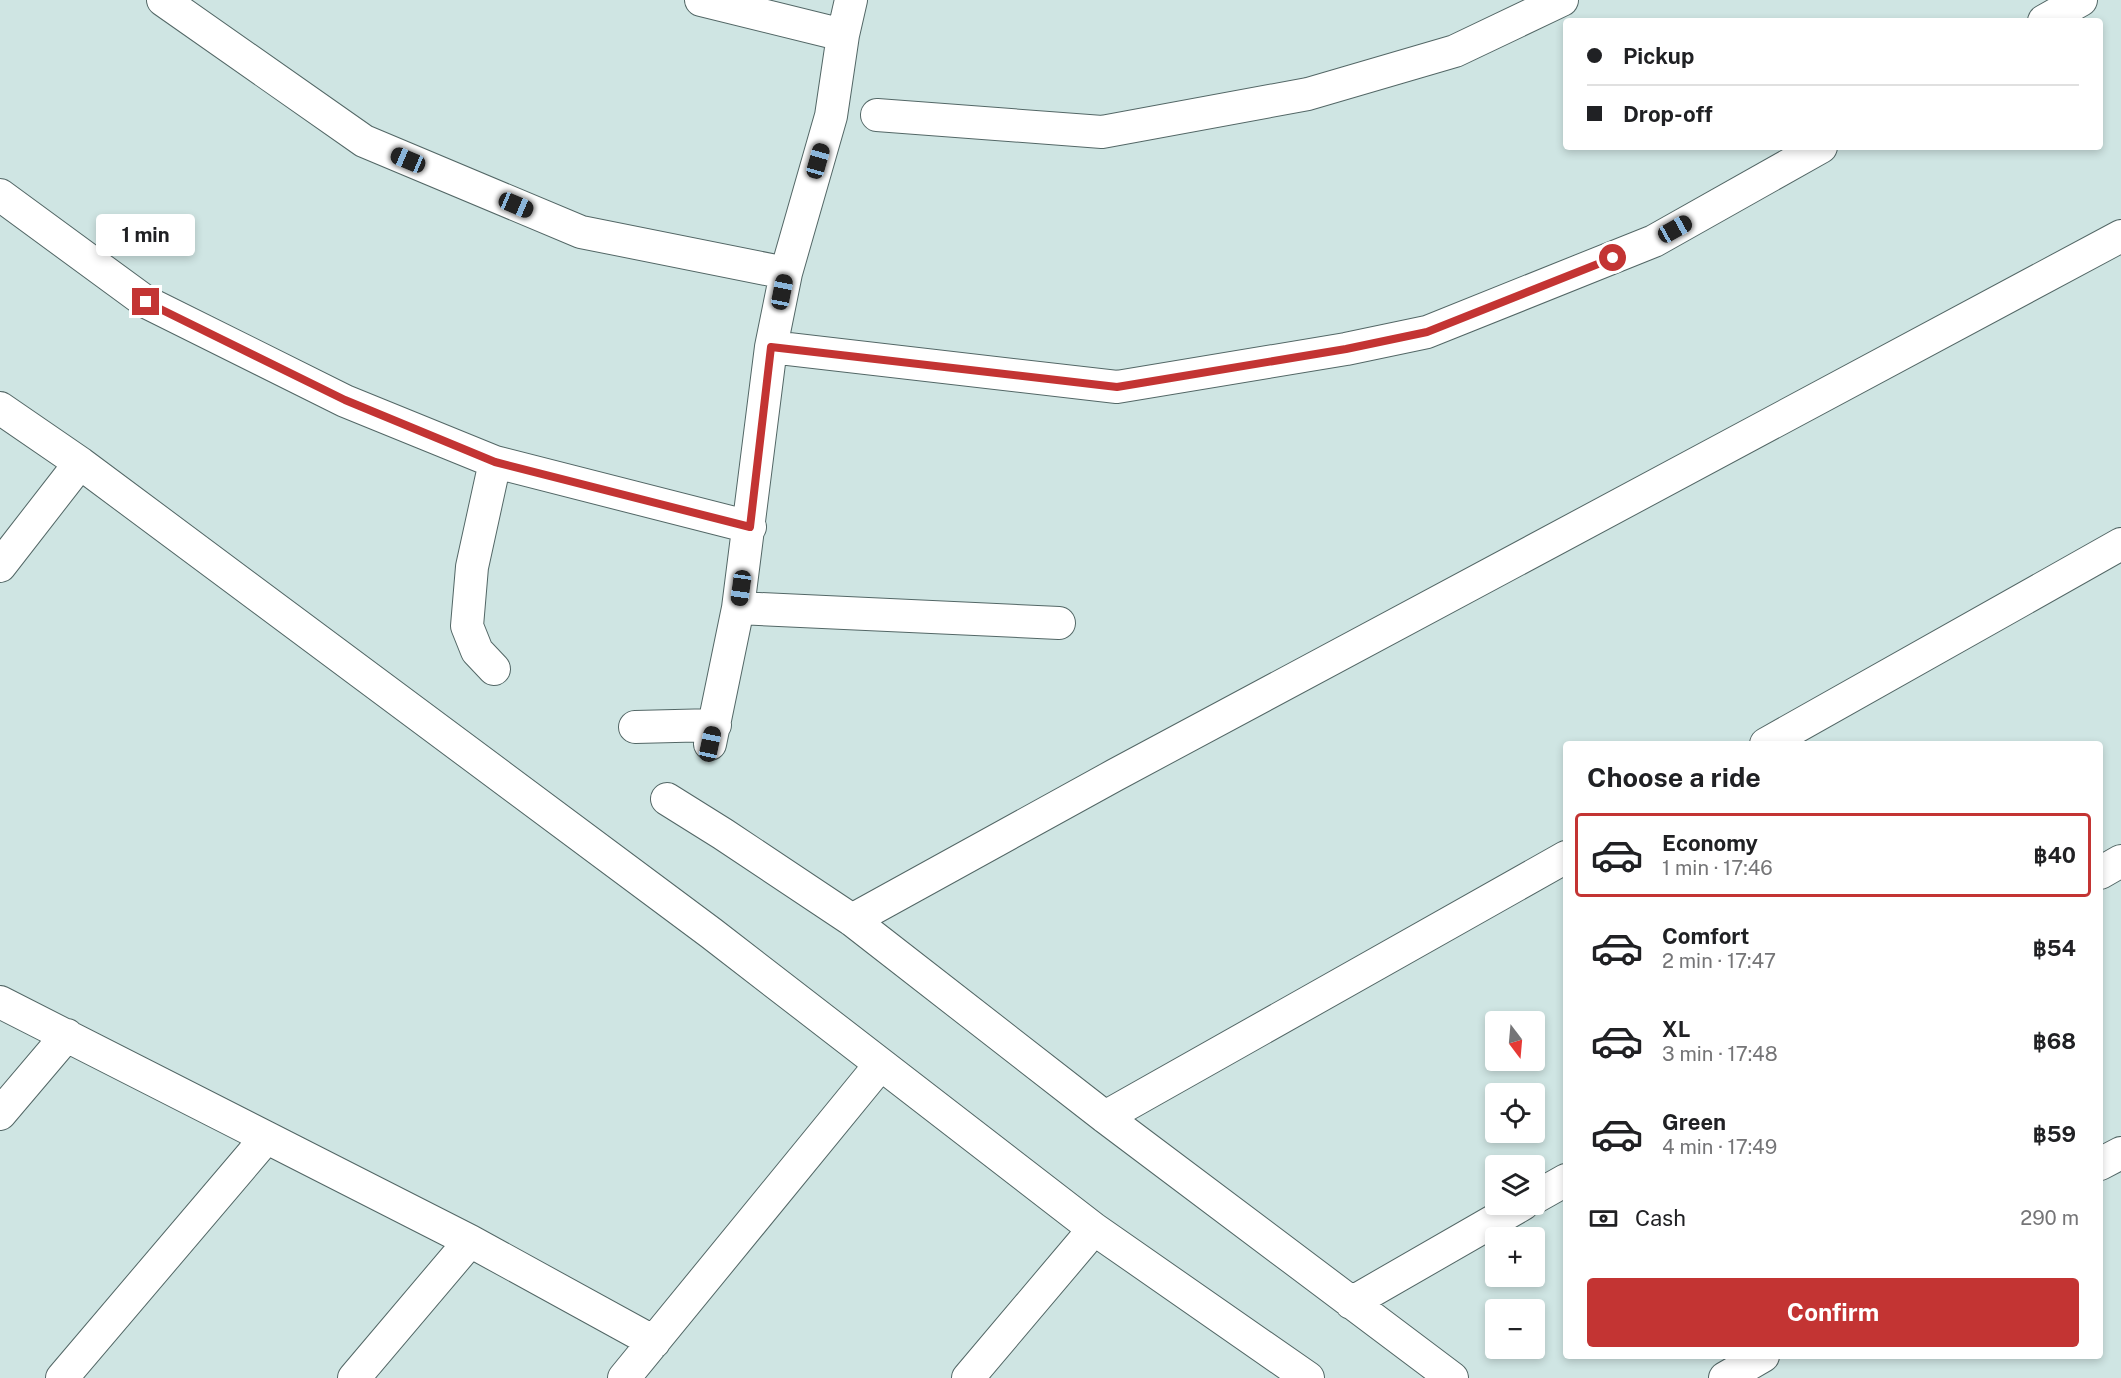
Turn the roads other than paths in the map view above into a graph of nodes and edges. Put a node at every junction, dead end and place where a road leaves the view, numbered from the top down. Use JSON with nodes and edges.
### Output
{"nodes":[{"id":1,"x":163,"y":0,"type":"edge"},
{"id":2,"x":701,"y":0,"type":"edge"},
{"id":3,"x":852,"y":0,"type":"edge"},
{"id":4,"x":1562,"y":0,"type":"edge"},
{"id":5,"x":2081,"y":0,"type":"edge"},
{"id":6,"x":2049,"y":18,"type":"edge"},
{"id":7,"x":843,"y":35,"type":"junction"},
{"id":8,"x":877,"y":115,"type":"dead end"},
{"id":9,"x":1816,"y":150,"type":"edge"},
{"id":10,"x":0,"y":195,"type":"edge"},
{"id":11,"x":2121,"y":236,"type":"edge"},
{"id":12,"x":786,"y":273,"type":"junction"},
{"id":13,"x":771,"y":347,"type":"junction"},
{"id":14,"x":0,"y":408,"type":"edge"},
{"id":15,"x":495,"y":462,"type":"junction"},
{"id":16,"x":81,"y":463,"type":"junction"},
{"id":17,"x":750,"y":527,"type":"junction"},
{"id":18,"x":2121,"y":544,"type":"edge"},
{"id":19,"x":0,"y":566,"type":"edge"},
{"id":20,"x":738,"y":608,"type":"junction"},
{"id":21,"x":1059,"y":623,"type":"dead end"},
{"id":22,"x":494,"y":669,"type":"dead end"},
{"id":23,"x":635,"y":727,"type":"dead end"},
{"id":24,"x":1771,"y":741,"type":"edge"},
{"id":25,"x":667,"y":799,"type":"dead end"},
{"id":26,"x":1563,"y":859,"type":"edge"},
{"id":27,"x":2121,"y":861,"type":"edge"},
{"id":28,"x":2103,"y":871,"type":"edge"},
{"id":29,"x":852,"y":920,"type":"junction"},
{"id":30,"x":0,"y":1002,"type":"edge"},
{"id":31,"x":67,"y":1035,"type":"junction"},
{"id":32,"x":880,"y":1065,"type":"junction"},
{"id":33,"x":0,"y":1114,"type":"edge"},
{"id":34,"x":1105,"y":1117,"type":"junction"},
{"id":35,"x":266,"y":1138,"type":"junction"},
{"id":36,"x":2121,"y":1153,"type":"edge"},
{"id":37,"x":2103,"y":1162,"type":"edge"},
{"id":38,"x":1563,"y":1182,"type":"edge"},
{"id":39,"x":1545,"y":1192,"type":"edge"},
{"id":40,"x":1504,"y":1215,"type":"edge"},
{"id":41,"x":1094,"y":1229,"type":"junction"},
{"id":42,"x":470,"y":1241,"type":"junction"},
{"id":43,"x":1351,"y":1303,"type":"junction"},
{"id":44,"x":654,"y":1342,"type":"junction"},
{"id":45,"x":1758,"y":1359,"type":"edge"},
{"id":46,"x":62,"y":1378,"type":"edge"},
{"id":47,"x":354,"y":1378,"type":"edge"},
{"id":48,"x":624,"y":1378,"type":"edge"},
{"id":49,"x":969,"y":1378,"type":"edge"},
{"id":50,"x":1308,"y":1378,"type":"edge"},
{"id":51,"x":1452,"y":1378,"type":"edge"},
{"id":52,"x":1725,"y":1378,"type":"edge"}],
"edges":[{"from":1,"to":12,"type":"street"},
{"from":2,"to":7,"type":"street"},
{"from":3,"to":7,"type":"street"},
{"from":4,"to":8,"type":"street"},
{"from":5,"to":6,"type":"street"},
{"from":7,"to":12,"type":"street"},
{"from":9,"to":13,"type":"street"},
{"from":10,"to":15,"type":"street"},
{"from":11,"to":29,"type":"street"},
{"from":12,"to":13,"type":"street"},
{"from":13,"to":17,"type":"street"},
{"from":14,"to":16,"type":"street"},
{"from":15,"to":17,"type":"street"},
{"from":15,"to":22,"type":"street"},
{"from":16,"to":19,"type":"street"},
{"from":16,"to":32,"type":"street"},
{"from":17,"to":20,"type":"street"},
{"from":18,"to":24,"type":"street"},
{"from":20,"to":21,"type":"street"},
{"from":20,"to":23,"type":"street"},
{"from":25,"to":29,"type":"street"},
{"from":26,"to":34,"type":"street"},
{"from":27,"to":28,"type":"street"},
{"from":29,"to":34,"type":"street"},
{"from":30,"to":31,"type":"street"},
{"from":31,"to":33,"type":"street"},
{"from":31,"to":35,"type":"street"},
{"from":32,"to":41,"type":"street"},
{"from":32,"to":44,"type":"street"},
{"from":34,"to":43,"type":"street"},
{"from":35,"to":42,"type":"street"},
{"from":35,"to":46,"type":"street"},
{"from":36,"to":37,"type":"street"},
{"from":38,"to":39,"type":"street"},
{"from":40,"to":43,"type":"street"},
{"from":41,"to":49,"type":"street"},
{"from":41,"to":50,"type":"street"},
{"from":42,"to":44,"type":"street"},
{"from":42,"to":47,"type":"street"},
{"from":43,"to":51,"type":"street"},
{"from":44,"to":48,"type":"street"},
{"from":45,"to":52,"type":"street"}]}
